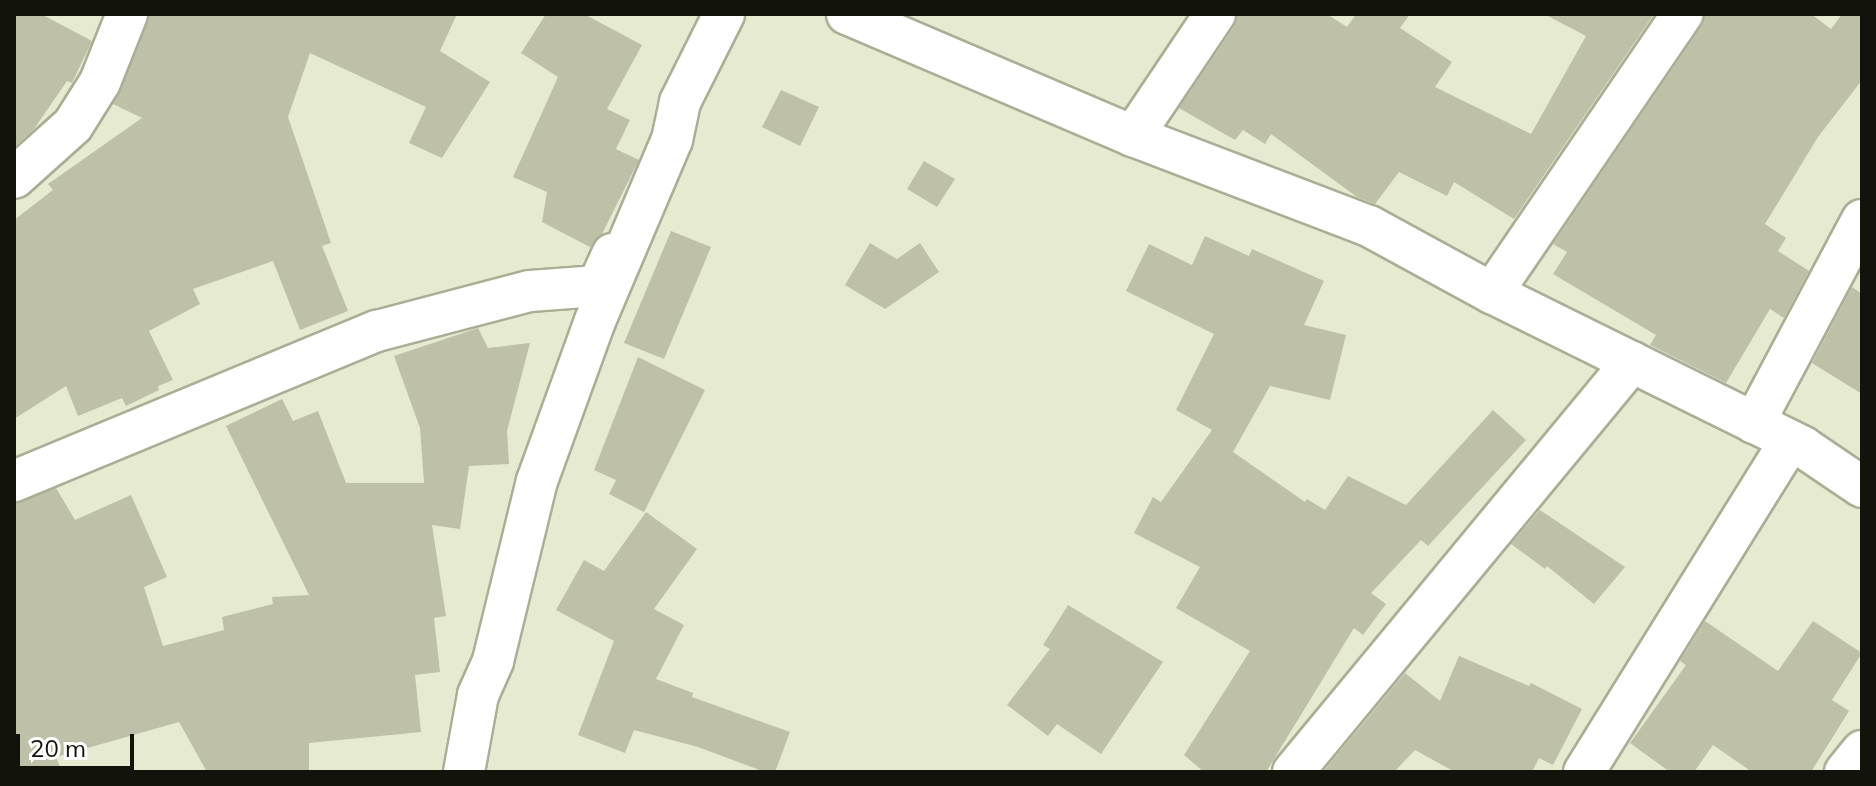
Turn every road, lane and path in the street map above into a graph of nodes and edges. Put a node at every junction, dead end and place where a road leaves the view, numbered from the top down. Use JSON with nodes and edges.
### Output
{"nodes":[{"id":1,"x":127,"y":14,"type":"edge"},
{"id":2,"x":724,"y":14,"type":"edge"},
{"id":3,"x":847,"y":14,"type":"edge"},
{"id":4,"x":1215,"y":14,"type":"edge"},
{"id":5,"x":1682,"y":14,"type":"edge"},
{"id":6,"x":1133,"y":136,"type":"junction"},
{"id":7,"x":14,"y":178,"type":"edge"},
{"id":8,"x":639,"y":215,"type":"junction"},
{"id":9,"x":1862,"y":220,"type":"edge"},
{"id":10,"x":1492,"y":293,"type":"junction"},
{"id":11,"x":1632,"y":362,"type":"junction"},
{"id":12,"x":1754,"y":423,"type":"junction"},
{"id":13,"x":1790,"y":441,"type":"junction"},
{"id":14,"x":14,"y":481,"type":"edge"},
{"id":15,"x":1862,"y":487,"type":"edge"},
{"id":16,"x":1862,"y":751,"type":"edge"},
{"id":17,"x":464,"y":772,"type":"edge"},
{"id":18,"x":1293,"y":772,"type":"edge"},
{"id":19,"x":1584,"y":772,"type":"edge"},
{"id":20,"x":1845,"y":772,"type":"edge"}],
"edges":[{"from":1,"to":7,"type":"street"},
{"from":2,"to":8,"type":"street"},
{"from":3,"to":6,"type":"street"},
{"from":4,"to":6,"type":"street"},
{"from":5,"to":10,"type":"street"},
{"from":6,"to":10,"type":"street"},
{"from":8,"to":14,"type":"street"},
{"from":8,"to":17,"type":"street"},
{"from":9,"to":12,"type":"street"},
{"from":10,"to":11,"type":"street"},
{"from":11,"to":12,"type":"street"},
{"from":11,"to":18,"type":"street"},
{"from":12,"to":13,"type":"street"},
{"from":13,"to":15,"type":"street"},
{"from":13,"to":19,"type":"street"},
{"from":16,"to":20,"type":"street"}]}
